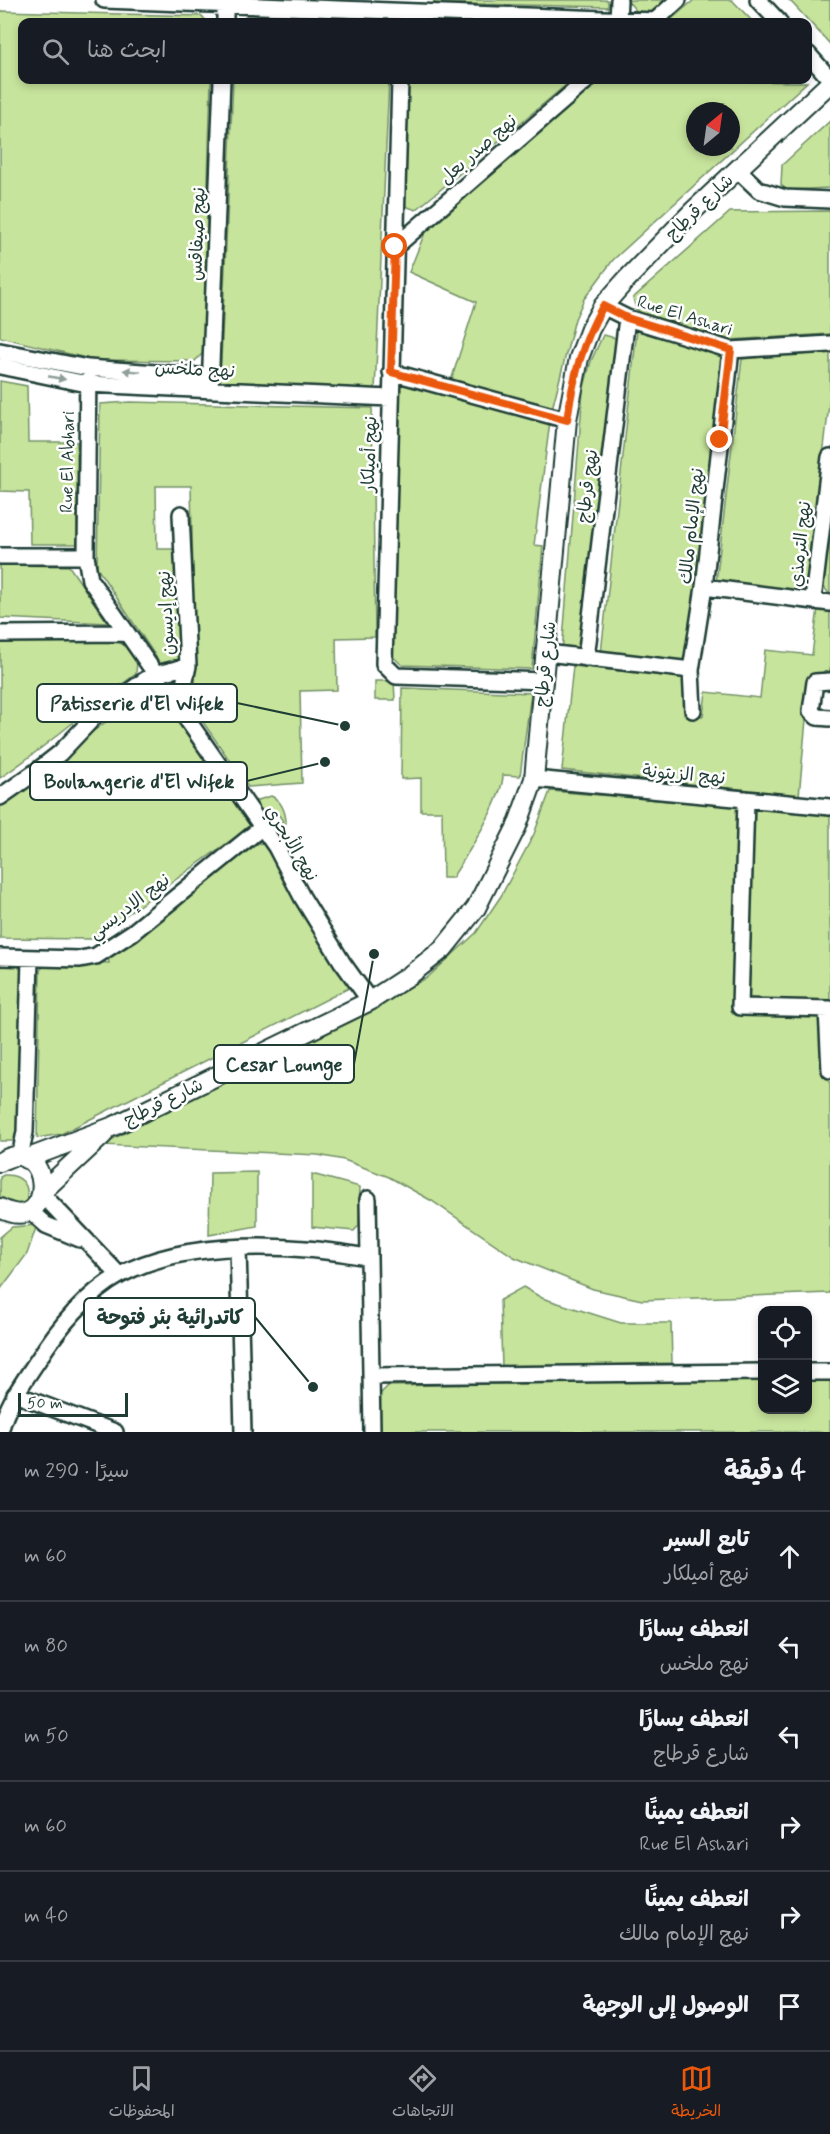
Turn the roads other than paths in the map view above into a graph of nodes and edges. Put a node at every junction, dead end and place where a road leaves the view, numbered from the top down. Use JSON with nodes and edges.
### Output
{"nodes":[{"id":1,"x":104,"y":0,"type":"edge"},
{"id":2,"x":619,"y":0,"type":"edge"},
{"id":3,"x":678,"y":0,"type":"edge"},
{"id":4,"x":758,"y":0,"type":"edge"},
{"id":5,"x":225,"y":5,"type":"junction"},
{"id":6,"x":403,"y":11,"type":"edge"},
{"id":7,"x":225,"y":18,"type":"edge"},
{"id":8,"x":591,"y":18,"type":"edge"},
{"id":9,"x":618,"y":18,"type":"edge"},
{"id":10,"x":659,"y":18,"type":"edge"},
{"id":11,"x":774,"y":18,"type":"edge"},
{"id":12,"x":812,"y":60,"type":"edge"},
{"id":13,"x":830,"y":81,"type":"edge"},
{"id":14,"x":222,"y":84,"type":"edge"},
{"id":15,"x":400,"y":84,"type":"edge"},
{"id":16,"x":582,"y":84,"type":"edge"},
{"id":17,"x":738,"y":170,"type":"junction"},
{"id":18,"x":830,"y":200,"type":"edge"},
{"id":19,"x":395,"y":247,"type":"junction"},
{"id":20,"x":603,"y":306,"type":"junction"},
{"id":21,"x":627,"y":318,"type":"junction"},
{"id":22,"x":830,"y":344,"type":"edge"},
{"id":23,"x":731,"y":350,"type":"junction"},
{"id":24,"x":0,"y":351,"type":"edge"},
{"id":25,"x":0,"y":366,"type":"edge"},
{"id":26,"x":88,"y":368,"type":"junction"},
{"id":27,"x":391,"y":372,"type":"junction"},
{"id":28,"x":211,"y":383,"type":"junction"},
{"id":29,"x":87,"y":384,"type":"junction"},
{"id":30,"x":390,"y":398,"type":"junction"},
{"id":31,"x":567,"y":420,"type":"junction"},
{"id":32,"x":830,"y":457,"type":"edge"},
{"id":33,"x":827,"y":496,"type":"edge"},
{"id":34,"x":181,"y":514,"type":"dead end"},
{"id":35,"x":0,"y":556,"type":"edge"},
{"id":36,"x":86,"y":556,"type":"junction"},
{"id":37,"x":704,"y":587,"type":"junction"},
{"id":38,"x":813,"y":600,"type":"junction"},
{"id":39,"x":830,"y":603,"type":"edge"},
{"id":40,"x":127,"y":633,"type":"junction"},
{"id":41,"x":0,"y":634,"type":"edge"},
{"id":42,"x":547,"y":653,"type":"junction"},
{"id":43,"x":586,"y":658,"type":"junction"},
{"id":44,"x":188,"y":666,"type":"junction"},
{"id":45,"x":691,"y":670,"type":"junction"},
{"id":46,"x":154,"y":675,"type":"junction"},
{"id":47,"x":544,"y":681,"type":"junction"},
{"id":48,"x":830,"y":681,"type":"edge"},
{"id":49,"x":179,"y":708,"type":"junction"},
{"id":50,"x":693,"y":710,"type":"dead end"},
{"id":51,"x":830,"y":718,"type":"edge"},
{"id":52,"x":534,"y":779,"type":"junction"},
{"id":53,"x":0,"y":797,"type":"edge"},
{"id":54,"x":746,"y":799,"type":"junction"},
{"id":55,"x":830,"y":807,"type":"edge"},
{"id":56,"x":261,"y":828,"type":"junction"},
{"id":57,"x":0,"y":957,"type":"edge"},
{"id":58,"x":30,"y":959,"type":"junction"},
{"id":59,"x":370,"y":1001,"type":"junction"},
{"id":60,"x":829,"y":1009,"type":"edge"},
{"id":61,"x":830,"y":1070,"type":"edge"},
{"id":62,"x":114,"y":1126,"type":"junction"},
{"id":63,"x":12,"y":1158,"type":"edge"},
{"id":64,"x":43,"y":1193,"type":"junction"},
{"id":65,"x":368,"y":1199,"type":"dead end"},
{"id":66,"x":15,"y":1210,"type":"edge"},
{"id":67,"x":0,"y":1225,"type":"edge"},
{"id":68,"x":88,"y":1242,"type":"junction"},
{"id":69,"x":238,"y":1248,"type":"junction"},
{"id":70,"x":368,"y":1257,"type":"junction"},
{"id":71,"x":119,"y":1275,"type":"junction"},
{"id":72,"x":758,"y":1372,"type":"edge"},
{"id":73,"x":812,"y":1372,"type":"edge"},
{"id":74,"x":830,"y":1372,"type":"edge"},
{"id":75,"x":372,"y":1376,"type":"junction"},
{"id":76,"x":15,"y":1394,"type":"junction"},
{"id":77,"x":0,"y":1432,"type":"edge"},
{"id":78,"x":115,"y":1432,"type":"edge"},
{"id":79,"x":243,"y":1432,"type":"edge"},
{"id":80,"x":372,"y":1432,"type":"edge"}],
"edges":[{"from":1,"to":5,"type":"street"},
{"from":2,"to":9,"type":"street"},
{"from":3,"to":10,"type":"street"},
{"from":4,"to":11,"type":"street"},
{"from":5,"to":6,"type":"street"},
{"from":5,"to":7,"type":"street"},
{"from":6,"to":8,"type":"street"},
{"from":12,"to":13,"type":"street"},
{"from":13,"to":17,"type":"street","name":"شارع قرطاج"},
{"from":14,"to":28,"type":"street","name":"نهج صيفاقس"},
{"from":15,"to":19,"type":"street","name":"نهج أميلكار"},
{"from":16,"to":19,"type":"street","name":"نهج صدر بعل"},
{"from":17,"to":18,"type":"street"},
{"from":17,"to":20,"type":"street","name":"شارع قرطاج"},
{"from":19,"to":27,"type":"street","name":"نهج أميلكار"},
{"from":20,"to":21,"type":"street","name":"Rue El Ashari"},
{"from":20,"to":31,"type":"street","name":"شارع قرطاج"},
{"from":21,"to":23,"type":"street","name":"Rue El Ashari"},
{"from":21,"to":43,"type":"street","name":"نهج قرطاج"},
{"from":22,"to":23,"type":"street","name":"Rue El Ashari"},
{"from":23,"to":37,"type":"street","name":"نهج الإمام مالك"},
{"from":24,"to":26,"type":"street","name":"نهج ملخس"},
{"from":25,"to":29,"type":"street","name":"نهج ملخس","one_way":true},
{"from":28,"to":26,"type":"street","name":"نهج ملخس","one_way":true},
{"from":26,"to":29,"type":"street","name":"Rue El Abhari"},
{"from":27,"to":30,"type":"street","name":"نهج أميلكار"},
{"from":27,"to":31,"type":"street"},
{"from":28,"to":29,"type":"street","name":"نهج ملخس"},
{"from":28,"to":30,"type":"street","name":"نهج ملخس"},
{"from":29,"to":36,"type":"street","name":"Rue El Abhari"},
{"from":30,"to":47,"type":"street","name":"نهج أميلكار"},
{"from":31,"to":42,"type":"street","name":"شارع قرطاج"},
{"from":32,"to":33,"type":"street","name":"نهج الترمذي"},
{"from":33,"to":38,"type":"street","name":"نهج الترمذي"},
{"from":34,"to":44,"type":"street","name":"نهج إديسون"},
{"from":35,"to":36,"type":"street"},
{"from":36,"to":40,"type":"street","name":"نهج الأبحري"},
{"from":37,"to":38,"type":"street"},
{"from":37,"to":45,"type":"street","name":"نهج الإمام مالك"},
{"from":38,"to":39,"type":"street"},
{"from":40,"to":41,"type":"street"},
{"from":40,"to":46,"type":"street","name":"نهج الأبحري"},
{"from":42,"to":43,"type":"street"},
{"from":42,"to":47,"type":"street","name":"شارع قرطاج"},
{"from":43,"to":45,"type":"street"},
{"from":44,"to":46,"type":"street"},
{"from":44,"to":49,"type":"street","name":"نهج إديسون"},
{"from":45,"to":50,"type":"street","name":"نهج الإمام مالك"},
{"from":46,"to":49,"type":"street","name":"نهج الأبحري"},
{"from":46,"to":53,"type":"street"},
{"from":47,"to":52,"type":"street","name":"شارع قرطاج"},
{"from":48,"to":51,"type":"street"},
{"from":49,"to":56,"type":"street","name":"نهج الأبحري"},
{"from":52,"to":54,"type":"street","name":"نهج الزيتونة"},
{"from":52,"to":59,"type":"street","name":"شارع قرطاج"},
{"from":54,"to":55,"type":"street","name":"نهج الزيتونة"},
{"from":54,"to":60,"type":"street"},
{"from":56,"to":58,"type":"street","name":"نهج الإدريسي"},
{"from":56,"to":59,"type":"street","name":"نهج الأبحري"},
{"from":57,"to":58,"type":"street","name":"نهج الإدريسي"},
{"from":58,"to":63,"type":"street"},
{"from":59,"to":62,"type":"street","name":"شارع قرطاج"},
{"from":60,"to":61,"type":"street"},
{"from":62,"to":63,"type":"street","name":"شارع قرطاج"},
{"from":62,"to":64,"type":"street","name":"شارع قرطاج"},
{"from":63,"to":64,"type":"street"},
{"from":64,"to":66,"type":"street","name":"شارع قرطاج"},
{"from":64,"to":68,"type":"street"},
{"from":65,"to":70,"type":"street"},
{"from":66,"to":67,"type":"street"},
{"from":66,"to":68,"type":"street"},
{"from":68,"to":71,"type":"street"},
{"from":69,"to":70,"type":"street"},
{"from":69,"to":71,"type":"street"},
{"from":69,"to":79,"type":"street"},
{"from":70,"to":75,"type":"street"},
{"from":71,"to":76,"type":"street"},
{"from":72,"to":75,"type":"street"},
{"from":73,"to":74,"type":"street"},
{"from":75,"to":80,"type":"street"},
{"from":76,"to":77,"type":"street"},
{"from":76,"to":78,"type":"street"}]}
